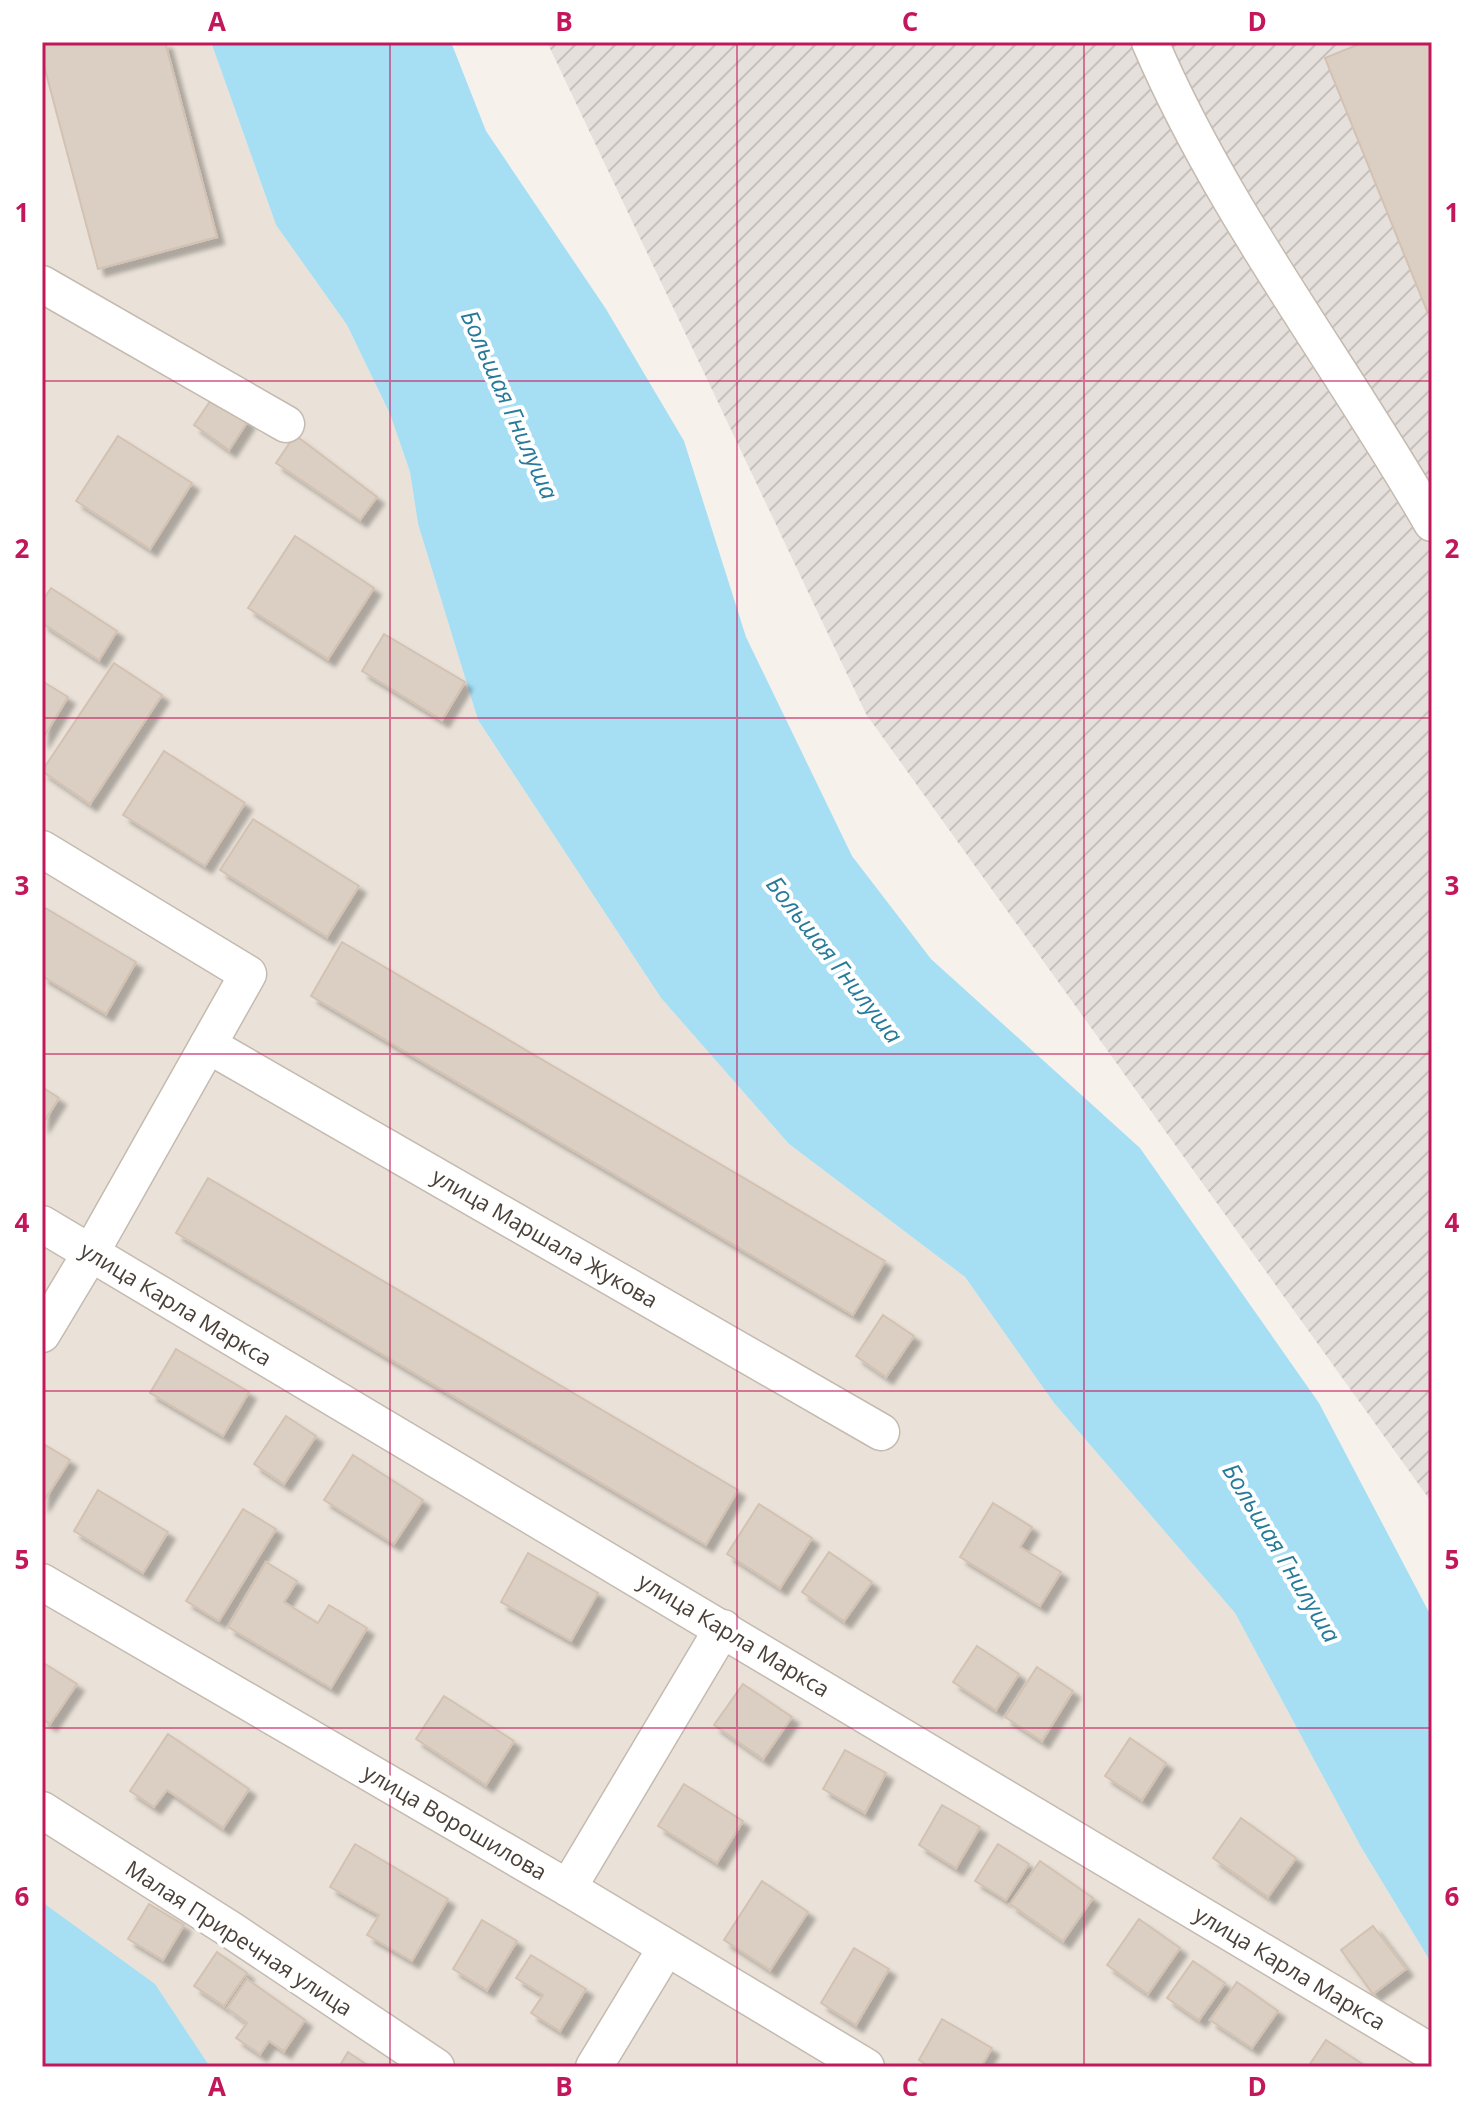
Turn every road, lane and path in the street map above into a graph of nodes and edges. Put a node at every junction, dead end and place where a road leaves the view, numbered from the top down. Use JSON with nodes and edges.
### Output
{"nodes":[{"id":1,"x":1150,"y":42,"type":"edge"},
{"id":2,"x":42,"y":284,"type":"edge"},
{"id":3,"x":286,"y":424,"type":"dead end"},
{"id":4,"x":1432,"y":523,"type":"edge"},
{"id":5,"x":42,"y":849,"type":"edge"},
{"id":6,"x":208,"y":1045,"type":"junction"},
{"id":7,"x":42,"y":1224,"type":"edge"},
{"id":8,"x":90,"y":1254,"type":"junction"},
{"id":9,"x":42,"y":1334,"type":"edge"},
{"id":10,"x":881,"y":1432,"type":"dead end"},
{"id":11,"x":42,"y":1582,"type":"edge"},
{"id":12,"x":723,"y":1628,"type":"junction"},
{"id":13,"x":42,"y":1810,"type":"edge"},
{"id":14,"x":568,"y":1888,"type":"junction"},
{"id":15,"x":666,"y":1948,"type":"junction"},
{"id":16,"x":1424,"y":2048,"type":"dead end"},
{"id":17,"x":436,"y":2067,"type":"edge"},
{"id":18,"x":594,"y":2067,"type":"edge"},
{"id":19,"x":866,"y":2067,"type":"edge"}],
"edges":[{"from":1,"to":4,"type":"street"},
{"from":2,"to":3,"type":"street"},
{"from":5,"to":6,"type":"street"},
{"from":6,"to":8,"type":"street"},
{"from":6,"to":10,"type":"street","name":"улица Маршала Жукова"},
{"from":7,"to":8,"type":"street","name":"улица Карла Маркса"},
{"from":8,"to":9,"type":"street"},
{"from":8,"to":12,"type":"street","name":"улица Карла Маркса"},
{"from":11,"to":14,"type":"street","name":"улица Ворошилова"},
{"from":12,"to":14,"type":"street"},
{"from":12,"to":16,"type":"street","name":"улица Карла Маркса"},
{"from":13,"to":17,"type":"street","name":"Малая Приречная улица"},
{"from":14,"to":15,"type":"street","name":"улица Ворошилова"},
{"from":15,"to":18,"type":"street"},
{"from":15,"to":19,"type":"street","name":"улица Ворошилова"}]}
